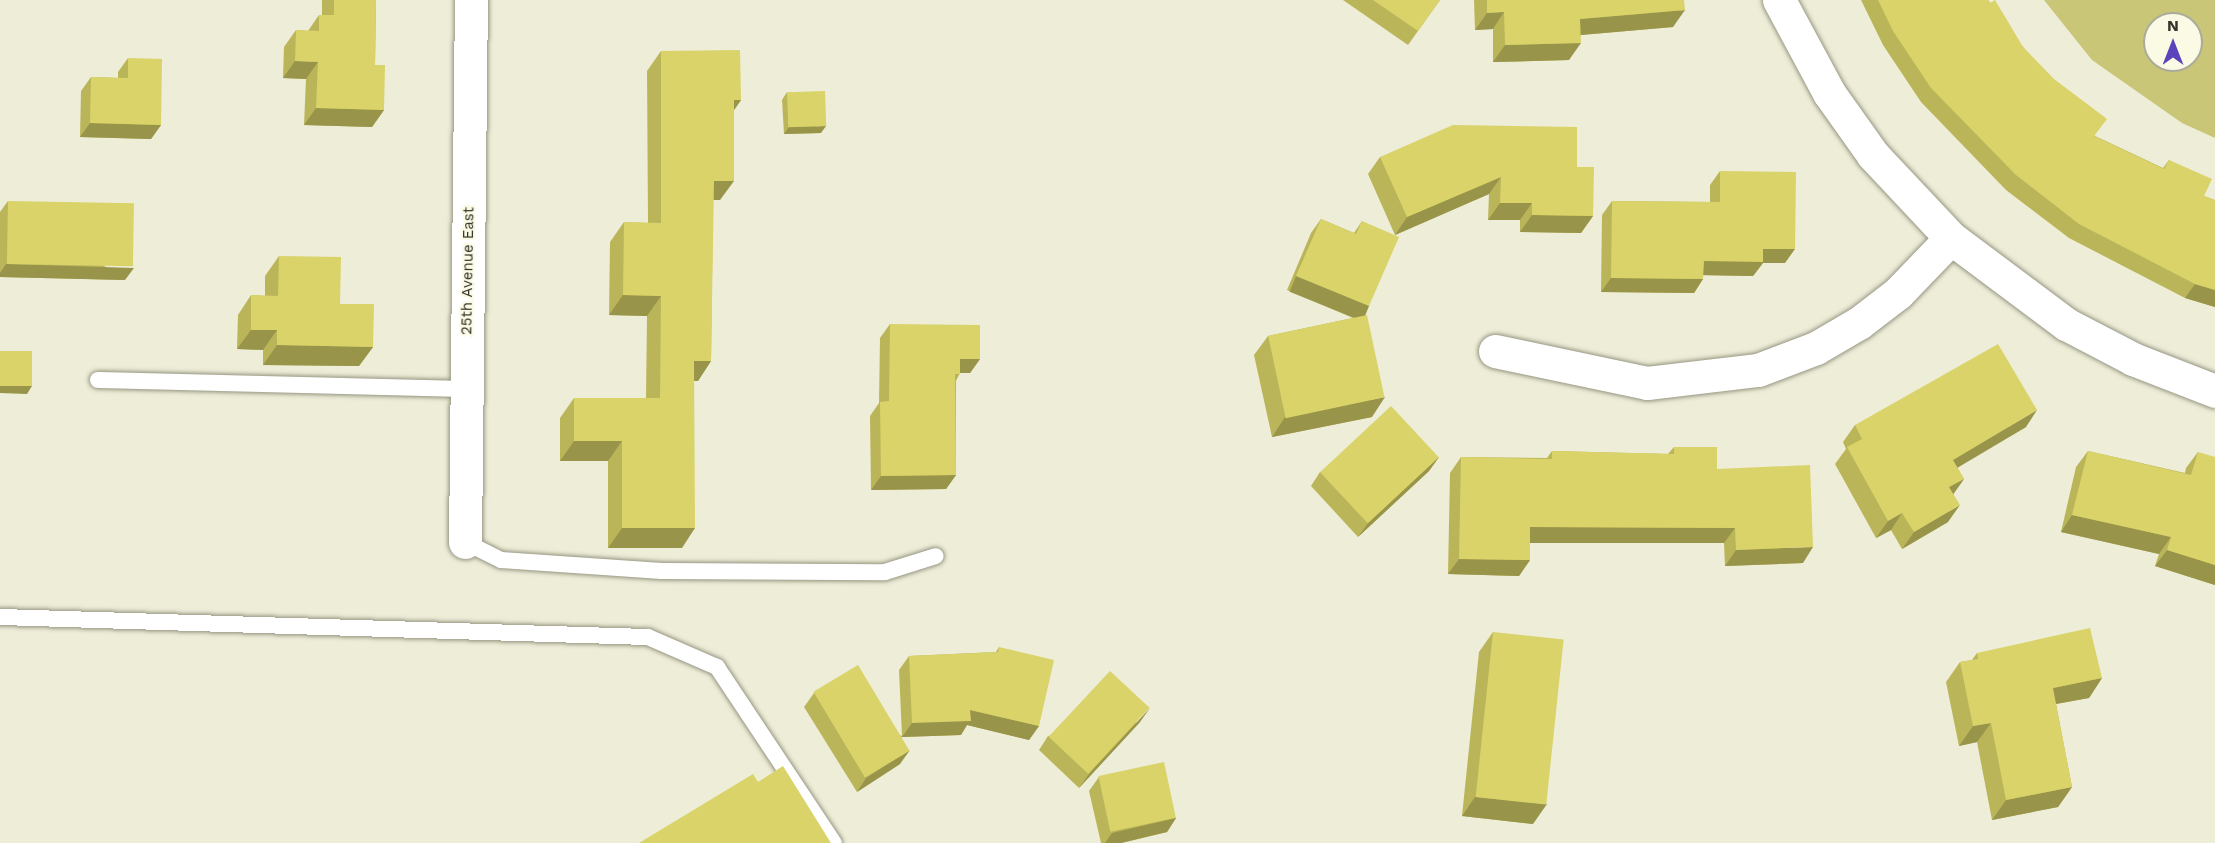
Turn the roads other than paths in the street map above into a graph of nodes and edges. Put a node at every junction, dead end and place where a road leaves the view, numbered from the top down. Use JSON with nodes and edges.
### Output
{"nodes":[{"id":1,"x":471,"y":0,"type":"edge"},
{"id":2,"x":1779,"y":0,"type":"edge"},
{"id":3,"x":1951,"y":238,"type":"junction"},
{"id":4,"x":1495,"y":351,"type":"dead end"},
{"id":5,"x":98,"y":380,"type":"dead end"},
{"id":6,"x":467,"y":389,"type":"junction"},
{"id":7,"x":2215,"y":391,"type":"edge"},
{"id":8,"x":465,"y":542,"type":"joint"},
{"id":9,"x":936,"y":556,"type":"dead end"},
{"id":10,"x":0,"y":617,"type":"edge"},
{"id":11,"x":834,"y":843,"type":"edge"}],
"edges":[{"from":1,"to":6,"type":"street","name":"25th Avenue East"},
{"from":2,"to":3,"type":"street"},
{"from":3,"to":4,"type":"street"},
{"from":3,"to":7,"type":"street"},
{"from":5,"to":6,"type":"lane"},
{"from":6,"to":8,"type":"street","name":"25th Avenue East"},
{"from":8,"to":9,"type":"lane"},
{"from":10,"to":11,"type":"lane"}]}
